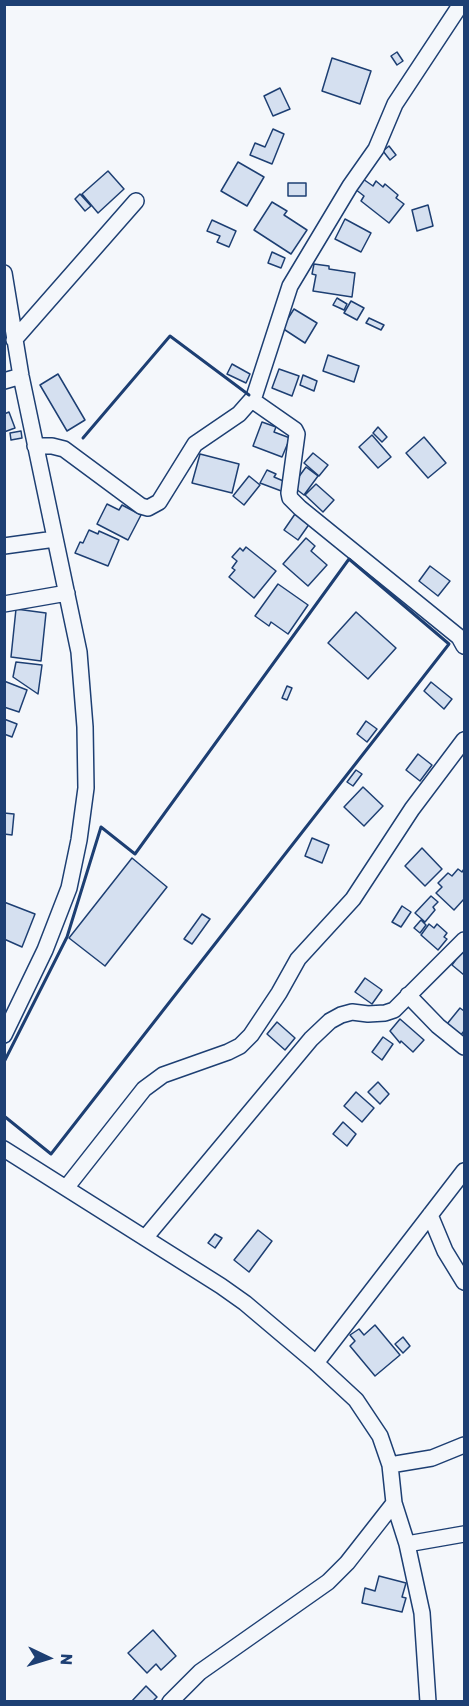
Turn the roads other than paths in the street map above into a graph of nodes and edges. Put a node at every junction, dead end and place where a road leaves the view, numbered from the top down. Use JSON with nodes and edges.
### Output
{"nodes":[{"id":1,"x":461,"y":4,"type":"edge"},
{"id":2,"x":136,"y":201,"type":"dead end"},
{"id":3,"x":4,"y":273,"type":"edge"},
{"id":4,"x":14,"y":339,"type":"junction"},
{"id":5,"x":21,"y":376,"type":"junction"},
{"id":6,"x":4,"y":381,"type":"edge"},
{"id":7,"x":252,"y":400,"type":"junction"},
{"id":8,"x":35,"y":446,"type":"junction"},
{"id":9,"x":55,"y":539,"type":"junction"},
{"id":10,"x":4,"y":546,"type":"edge"},
{"id":11,"x":67,"y":593,"type":"junction"},
{"id":12,"x":4,"y":604,"type":"edge"},
{"id":13,"x":465,"y":646,"type":"edge"},
{"id":14,"x":465,"y":740,"type":"edge"},
{"id":15,"x":465,"y":940,"type":"edge"},
{"id":16,"x":408,"y":996,"type":"junction"},
{"id":17,"x":4,"y":1035,"type":"edge"},
{"id":18,"x":465,"y":1047,"type":"edge"},
{"id":19,"x":4,"y":1149,"type":"edge"},
{"id":20,"x":465,"y":1171,"type":"edge"},
{"id":21,"x":66,"y":1188,"type":"junction"},
{"id":22,"x":430,"y":1215,"type":"junction"},
{"id":23,"x":145,"y":1238,"type":"junction"},
{"id":24,"x":465,"y":1282,"type":"edge"},
{"id":25,"x":316,"y":1363,"type":"junction"},
{"id":26,"x":465,"y":1444,"type":"edge"},
{"id":27,"x":390,"y":1465,"type":"junction"},
{"id":28,"x":394,"y":1503,"type":"junction"},
{"id":29,"x":465,"y":1534,"type":"edge"},
{"id":30,"x":407,"y":1544,"type":"junction"},
{"id":31,"x":427,"y":1694,"type":"edge"},
{"id":32,"x":170,"y":1701,"type":"edge"},
{"id":33,"x":416,"y":1701,"type":"edge"}],
"edges":[{"from":1,"to":7,"type":"street"},
{"from":2,"to":4,"type":"street"},
{"from":3,"to":4,"type":"street"},
{"from":4,"to":5,"type":"street"},
{"from":5,"to":6,"type":"street"},
{"from":5,"to":8,"type":"street"},
{"from":7,"to":8,"type":"street"},
{"from":7,"to":13,"type":"street"},
{"from":8,"to":9,"type":"street"},
{"from":9,"to":10,"type":"street"},
{"from":9,"to":11,"type":"street"},
{"from":11,"to":12,"type":"street"},
{"from":11,"to":17,"type":"street"},
{"from":14,"to":21,"type":"street"},
{"from":15,"to":16,"type":"street"},
{"from":16,"to":18,"type":"street"},
{"from":16,"to":23,"type":"street"},
{"from":19,"to":21,"type":"street"},
{"from":20,"to":22,"type":"street"},
{"from":21,"to":23,"type":"street"},
{"from":22,"to":24,"type":"street"},
{"from":22,"to":25,"type":"street"},
{"from":23,"to":25,"type":"street"},
{"from":25,"to":27,"type":"street"},
{"from":26,"to":27,"type":"street"},
{"from":27,"to":28,"type":"street"},
{"from":28,"to":30,"type":"street"},
{"from":28,"to":32,"type":"street"},
{"from":29,"to":30,"type":"street"},
{"from":30,"to":31,"type":"street"},
{"from":31,"to":33,"type":"street"}]}
